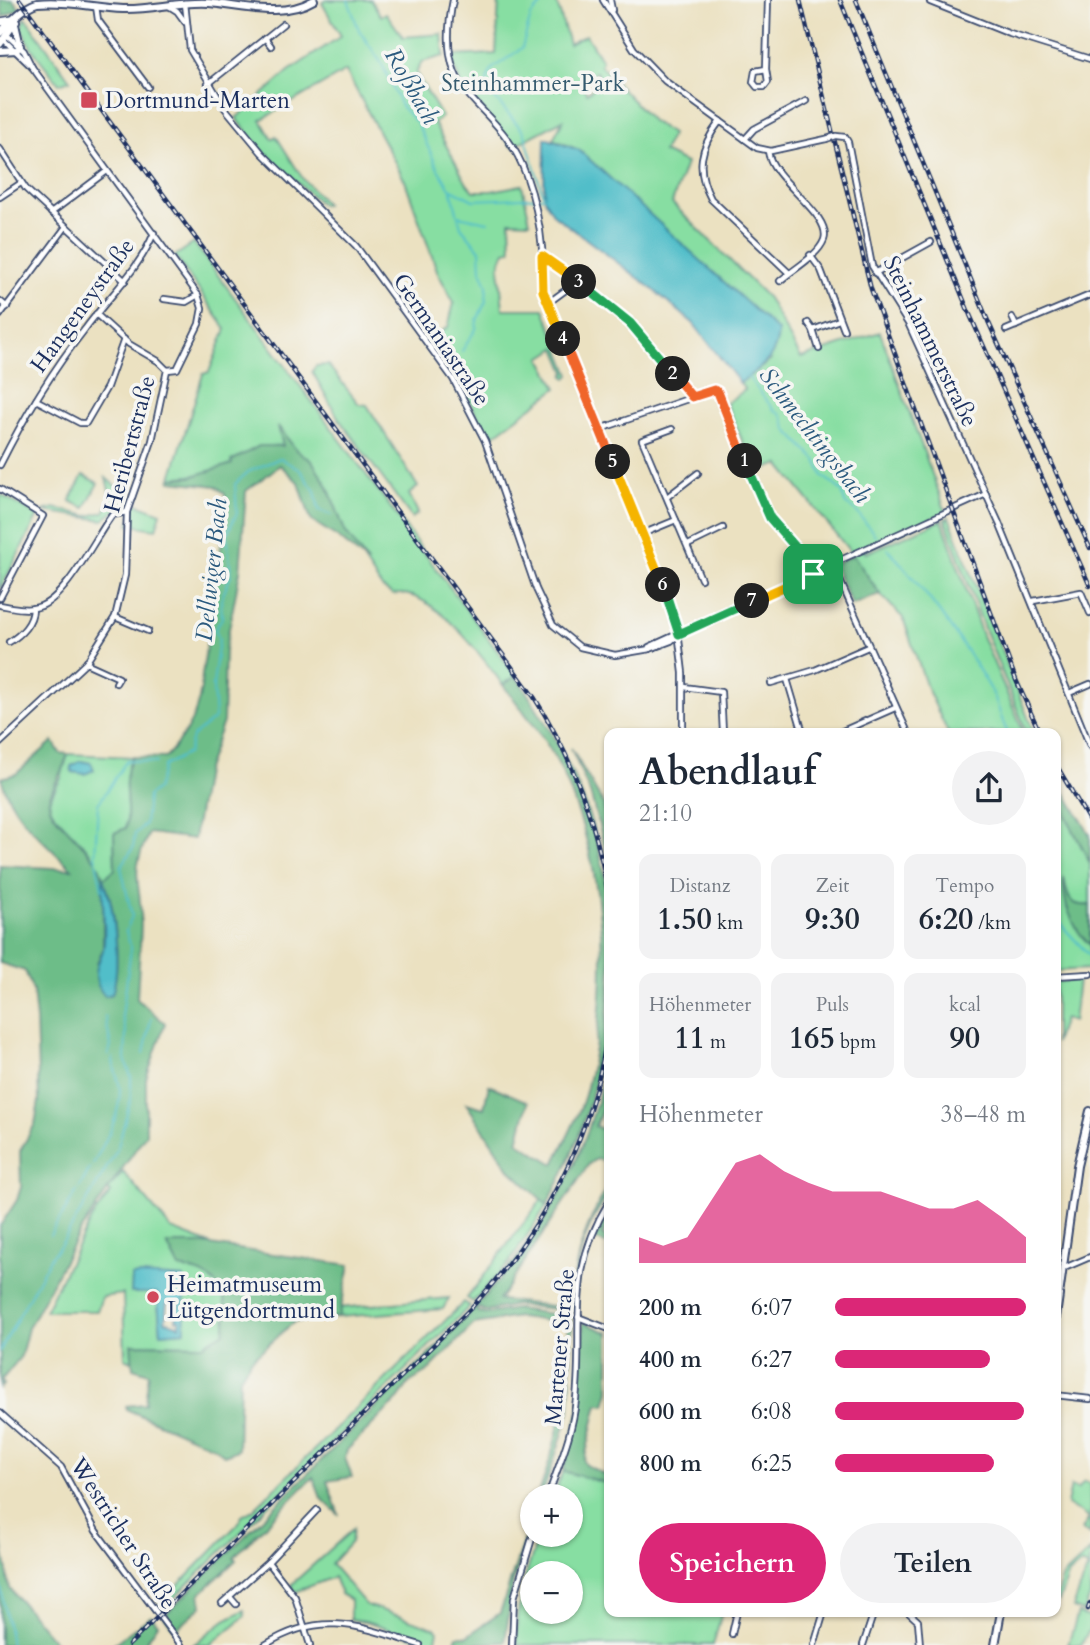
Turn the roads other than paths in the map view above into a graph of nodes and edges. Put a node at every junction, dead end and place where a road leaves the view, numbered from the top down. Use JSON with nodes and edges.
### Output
{"nodes":[{"id":1,"x":314,"y":0,"type":"edge"},
{"id":2,"x":453,"y":0,"type":"edge"},
{"id":3,"x":603,"y":0,"type":"edge"},
{"id":4,"x":610,"y":0,"type":"edge"},
{"id":5,"x":768,"y":0,"type":"edge"},
{"id":6,"x":37,"y":1,"type":"edge"},
{"id":7,"x":929,"y":1,"type":"edge"},
{"id":8,"x":185,"y":3,"type":"junction"},
{"id":9,"x":165,"y":5,"type":"junction"},
{"id":10,"x":96,"y":6,"type":"junction"},
{"id":11,"x":612,"y":11,"type":"junction"},
{"id":12,"x":14,"y":21,"type":"junction"},
{"id":13,"x":0,"y":22,"type":"edge"},
{"id":14,"x":283,"y":24,"type":"dead end"},
{"id":15,"x":186,"y":25,"type":"junction"},
{"id":16,"x":2,"y":35,"type":"edge"},
{"id":17,"x":265,"y":38,"type":"junction"},
{"id":18,"x":271,"y":46,"type":"dead end"},
{"id":19,"x":18,"y":48,"type":"junction"},
{"id":20,"x":0,"y":51,"type":"edge"},
{"id":21,"x":1090,"y":58,"type":"edge"},
{"id":22,"x":766,"y":69,"type":"junction"},
{"id":23,"x":208,"y":84,"type":"junction"},
{"id":24,"x":148,"y":87,"type":"dead end"},
{"id":25,"x":806,"y":101,"type":"dead end"},
{"id":26,"x":720,"y":121,"type":"junction"},
{"id":27,"x":745,"y":139,"type":"junction"},
{"id":28,"x":0,"y":149,"type":"edge"},
{"id":29,"x":768,"y":151,"type":"junction"},
{"id":30,"x":107,"y":171,"type":"junction"},
{"id":31,"x":21,"y":183,"type":"junction"},
{"id":32,"x":0,"y":197,"type":"edge"},
{"id":33,"x":51,"y":213,"type":"junction"},
{"id":34,"x":65,"y":228,"type":"junction"},
{"id":35,"x":154,"y":233,"type":"junction"},
{"id":36,"x":931,"y":242,"type":"dead end"},
{"id":37,"x":542,"y":256,"type":"junction"},
{"id":38,"x":810,"y":256,"type":"junction"},
{"id":39,"x":789,"y":273,"type":"junction"},
{"id":40,"x":875,"y":273,"type":"junction"},
{"id":41,"x":125,"y":281,"type":"junction"},
{"id":42,"x":578,"y":281,"type":"junction"},
{"id":43,"x":780,"y":281,"type":"dead end"},
{"id":44,"x":198,"y":295,"type":"junction"},
{"id":45,"x":1090,"y":295,"type":"edge"},
{"id":46,"x":164,"y":299,"type":"dead end"},
{"id":47,"x":0,"y":301,"type":"edge"},
{"id":48,"x":548,"y":303,"type":"junction"},
{"id":49,"x":7,"y":307,"type":"junction"},
{"id":50,"x":96,"y":314,"type":"junction"},
{"id":51,"x":0,"y":315,"type":"edge"},
{"id":52,"x":1012,"y":317,"type":"dead end"},
{"id":53,"x":839,"y":320,"type":"junction"},
{"id":54,"x":808,"y":323,"type":"dead end"},
{"id":55,"x":1016,"y":326,"type":"junction"},
{"id":56,"x":813,"y":330,"type":"junction"},
{"id":57,"x":844,"y":330,"type":"dead end"},
{"id":58,"x":1006,"y":330,"type":"dead end"},
{"id":59,"x":124,"y":339,"type":"junction"},
{"id":60,"x":819,"y":349,"type":"dead end"},
{"id":61,"x":167,"y":370,"type":"junction"},
{"id":62,"x":692,"y":397,"type":"junction"},
{"id":63,"x":36,"y":400,"type":"junction"},
{"id":64,"x":600,"y":429,"type":"junction"},
{"id":65,"x":672,"y":429,"type":"dead end"},
{"id":66,"x":0,"y":465,"type":"edge"},
{"id":67,"x":698,"y":473,"type":"dead end"},
{"id":68,"x":0,"y":489,"type":"edge"},
{"id":69,"x":986,"y":494,"type":"junction"},
{"id":70,"x":667,"y":497,"type":"junction"},
{"id":71,"x":127,"y":512,"type":"junction"},
{"id":72,"x":676,"y":520,"type":"junction"},
{"id":73,"x":723,"y":528,"type":"dead end"},
{"id":74,"x":642,"y":534,"type":"junction"},
{"id":75,"x":688,"y":545,"type":"junction"},
{"id":76,"x":833,"y":565,"type":"junction"},
{"id":77,"x":813,"y":574,"type":"junction"},
{"id":78,"x":701,"y":579,"type":"dead end"},
{"id":79,"x":0,"y":598,"type":"edge"},
{"id":80,"x":1033,"y":601,"type":"junction"},
{"id":81,"x":0,"y":605,"type":"edge"},
{"id":82,"x":33,"y":608,"type":"junction"},
{"id":83,"x":1090,"y":613,"type":"edge"},
{"id":84,"x":115,"y":617,"type":"junction"},
{"id":85,"x":148,"y":631,"type":"dead end"},
{"id":86,"x":679,"y":634,"type":"junction"},
{"id":87,"x":9,"y":642,"type":"dead end"},
{"id":88,"x":868,"y":648,"type":"junction"},
{"id":89,"x":86,"y":663,"type":"junction"},
{"id":90,"x":119,"y":679,"type":"dead end"},
{"id":91,"x":787,"y":679,"type":"junction"},
{"id":92,"x":771,"y":682,"type":"dead end"},
{"id":93,"x":1090,"y":684,"type":"edge"},
{"id":94,"x":684,"y":687,"type":"junction"},
{"id":95,"x":1069,"y":693,"type":"junction"},
{"id":96,"x":895,"y":708,"type":"junction"},
{"id":97,"x":683,"y":728,"type":"edge"},
{"id":98,"x":723,"y":728,"type":"edge"},
{"id":99,"x":802,"y":728,"type":"edge"},
{"id":100,"x":849,"y":728,"type":"edge"},
{"id":101,"x":905,"y":728,"type":"edge"},
{"id":102,"x":0,"y":743,"type":"edge"},
{"id":103,"x":1090,"y":746,"type":"edge"},
{"id":104,"x":1090,"y":974,"type":"edge"},
{"id":105,"x":1061,"y":976,"type":"edge"},
{"id":106,"x":1090,"y":1111,"type":"edge"},
{"id":107,"x":604,"y":1211,"type":"edge"},
{"id":108,"x":1090,"y":1257,"type":"edge"},
{"id":109,"x":1062,"y":1269,"type":"junction"},
{"id":110,"x":1061,"y":1276,"type":"edge"},
{"id":111,"x":578,"y":1317,"type":"junction"},
{"id":112,"x":604,"y":1327,"type":"edge"},
{"id":113,"x":1061,"y":1396,"type":"edge"},
{"id":114,"x":1090,"y":1399,"type":"edge"},
{"id":115,"x":2,"y":1414,"type":"edge"},
{"id":116,"x":552,"y":1484,"type":"edge"},
{"id":117,"x":317,"y":1510,"type":"dead end"},
{"id":118,"x":529,"y":1547,"type":"edge"},
{"id":119,"x":268,"y":1562,"type":"junction"},
{"id":120,"x":230,"y":1597,"type":"junction"},
{"id":121,"x":222,"y":1603,"type":"dead end"},
{"id":122,"x":236,"y":1604,"type":"dead end"},
{"id":123,"x":736,"y":1617,"type":"edge"},
{"id":124,"x":822,"y":1617,"type":"edge"},
{"id":125,"x":872,"y":1617,"type":"edge"},
{"id":126,"x":914,"y":1617,"type":"edge"},
{"id":127,"x":1000,"y":1617,"type":"edge"},
{"id":128,"x":305,"y":1627,"type":"junction"},
{"id":129,"x":732,"y":1634,"type":"dead end"},
{"id":130,"x":402,"y":1642,"type":"edge"},
{"id":131,"x":181,"y":1645,"type":"edge"},
{"id":132,"x":265,"y":1645,"type":"edge"},
{"id":133,"x":310,"y":1645,"type":"edge"},
{"id":134,"x":420,"y":1645,"type":"edge"},
{"id":135,"x":512,"y":1645,"type":"edge"},
{"id":136,"x":814,"y":1645,"type":"edge"},
{"id":137,"x":863,"y":1645,"type":"edge"},
{"id":138,"x":920,"y":1645,"type":"edge"},
{"id":139,"x":995,"y":1645,"type":"edge"}],
"edges":[{"from":1,"to":8,"type":"main road"},
{"from":2,"to":37,"type":"street"},
{"from":3,"to":11,"type":"street"},
{"from":4,"to":11,"type":"street"},
{"from":5,"to":22,"type":"street"},
{"from":6,"to":10,"type":"main road"},
{"from":6,"to":12,"type":"main road"},
{"from":7,"to":21,"type":"street"},
{"from":8,"to":9,"type":"main road"},
{"from":8,"to":15,"type":"street","name":"Germaniastraße"},
{"from":9,"to":10,"type":"main road"},
{"from":9,"to":15,"type":"street"},
{"from":10,"to":24,"type":"street"},
{"from":11,"to":26,"type":"street"},
{"from":12,"to":13,"type":"highway"},
{"from":12,"to":16,"type":"main road"},
{"from":12,"to":19,"type":"main road"},
{"from":14,"to":17,"type":"street"},
{"from":15,"to":23,"type":"street","name":"Germaniastraße"},
{"from":16,"to":19,"type":"street","name":"Hangeneystraße"},
{"from":17,"to":18,"type":"street"},
{"from":17,"to":23,"type":"street"},
{"from":19,"to":20,"type":"main road"},
{"from":19,"to":30,"type":"street","name":"Hangeneystraße"},
{"from":22,"to":22,"type":"street"},
{"from":23,"to":86,"type":"street","name":"Germaniastraße"},
{"from":25,"to":27,"type":"street"},
{"from":26,"to":27,"type":"street"},
{"from":26,"to":39,"type":"street"},
{"from":27,"to":29,"type":"street"},
{"from":28,"to":31,"type":"street"},
{"from":29,"to":38,"type":"street"},
{"from":29,"to":40,"type":"street","name":"Steinhammerstraße","bridge":true},
{"from":30,"to":33,"type":"street"},
{"from":30,"to":35,"type":"street","name":"Hangeneystraße"},
{"from":31,"to":32,"type":"street"},
{"from":31,"to":33,"type":"street"},
{"from":33,"to":34,"type":"street"},
{"from":34,"to":41,"type":"street"},
{"from":34,"to":49,"type":"street"},
{"from":35,"to":41,"type":"street","name":"Hangeneystraße"},
{"from":35,"to":44,"type":"street"},
{"from":36,"to":40,"type":"street"},
{"from":37,"to":42,"type":"street"},
{"from":37,"to":48,"type":"street"},
{"from":38,"to":39,"type":"street"},
{"from":38,"to":53,"type":"street"},
{"from":39,"to":43,"type":"street"},
{"from":40,"to":69,"type":"street","name":"Steinhammerstraße"},
{"from":41,"to":50,"type":"street","name":"Hangeneystraße"},
{"from":42,"to":48,"type":"street"},
{"from":42,"to":62,"type":"street"},
{"from":44,"to":46,"type":"street"},
{"from":44,"to":61,"type":"street"},
{"from":45,"to":55,"type":"street"},
{"from":47,"to":49,"type":"street"},
{"from":48,"to":64,"type":"street"},
{"from":49,"to":51,"type":"street"},
{"from":50,"to":59,"type":"street","name":"Heribertstraße"},
{"from":50,"to":63,"type":"street","name":"Hangeneystraße"},
{"from":52,"to":55,"type":"street"},
{"from":53,"to":56,"type":"street"},
{"from":53,"to":57,"type":"street"},
{"from":54,"to":56,"type":"street"},
{"from":55,"to":58,"type":"street"},
{"from":56,"to":60,"type":"street"},
{"from":59,"to":61,"type":"street","name":"Heribertstraße"},
{"from":59,"to":63,"type":"street"},
{"from":61,"to":71,"type":"street","name":"Heribertstraße"},
{"from":62,"to":64,"type":"street"},
{"from":62,"to":77,"type":"street"},
{"from":63,"to":66,"type":"street","name":"Hangeneystraße"},
{"from":64,"to":74,"type":"street"},
{"from":65,"to":70,"type":"street"},
{"from":67,"to":70,"type":"street"},
{"from":68,"to":79,"type":"street"},
{"from":69,"to":76,"type":"street","name":"Germaniastraße"},
{"from":69,"to":80,"type":"street","name":"Steinhammerstraße"},
{"from":70,"to":72,"type":"street"},
{"from":71,"to":82,"type":"street"},
{"from":71,"to":84,"type":"street","name":"Heribertstraße"},
{"from":72,"to":74,"type":"street"},
{"from":72,"to":75,"type":"street"},
{"from":73,"to":75,"type":"street"},
{"from":74,"to":86,"type":"street"},
{"from":75,"to":78,"type":"street"},
{"from":76,"to":77,"type":"street","name":"Germaniastraße"},
{"from":76,"to":88,"type":"street"},
{"from":77,"to":86,"type":"street","name":"Germaniastraße"},
{"from":80,"to":83,"type":"street"},
{"from":80,"to":95,"type":"street","name":"Steinhammerstraße"},
{"from":81,"to":82,"type":"street"},
{"from":82,"to":87,"type":"street"},
{"from":84,"to":85,"type":"street"},
{"from":84,"to":89,"type":"street","name":"Heribertstraße"},
{"from":86,"to":94,"type":"street"},
{"from":88,"to":91,"type":"street"},
{"from":88,"to":96,"type":"street"},
{"from":89,"to":90,"type":"street"},
{"from":89,"to":102,"type":"street","name":"Heribertstraße"},
{"from":91,"to":92,"type":"street"},
{"from":91,"to":99,"type":"street"},
{"from":93,"to":95,"type":"street"},
{"from":94,"to":97,"type":"street"},
{"from":94,"to":98,"type":"street"},
{"from":95,"to":103,"type":"street","name":"Steinhammerstraße"},
{"from":96,"to":100,"type":"street"},
{"from":96,"to":101,"type":"street"},
{"from":104,"to":105,"type":"street"},
{"from":106,"to":109,"type":"main road"},
{"from":107,"to":111,"type":"street","name":"Martener Straße"},
{"from":108,"to":109,"type":"street"},
{"from":109,"to":110,"type":"main road"},
{"from":111,"to":112,"type":"street"},
{"from":111,"to":116,"type":"street","name":"Martener Straße"},
{"from":113,"to":114,"type":"street"},
{"from":115,"to":131,"type":"street","name":"Westricher Straße"},
{"from":117,"to":119,"type":"street"},
{"from":118,"to":135,"type":"street"},
{"from":119,"to":120,"type":"street"},
{"from":119,"to":128,"type":"street"},
{"from":120,"to":121,"type":"street"},
{"from":120,"to":122,"type":"street"},
{"from":123,"to":129,"type":"street"},
{"from":124,"to":136,"type":"street"},
{"from":125,"to":137,"type":"street"},
{"from":126,"to":138,"type":"street"},
{"from":127,"to":139,"type":"main road"},
{"from":128,"to":130,"type":"street"},
{"from":128,"to":132,"type":"street"},
{"from":128,"to":133,"type":"street"},
{"from":130,"to":134,"type":"street"}]}
